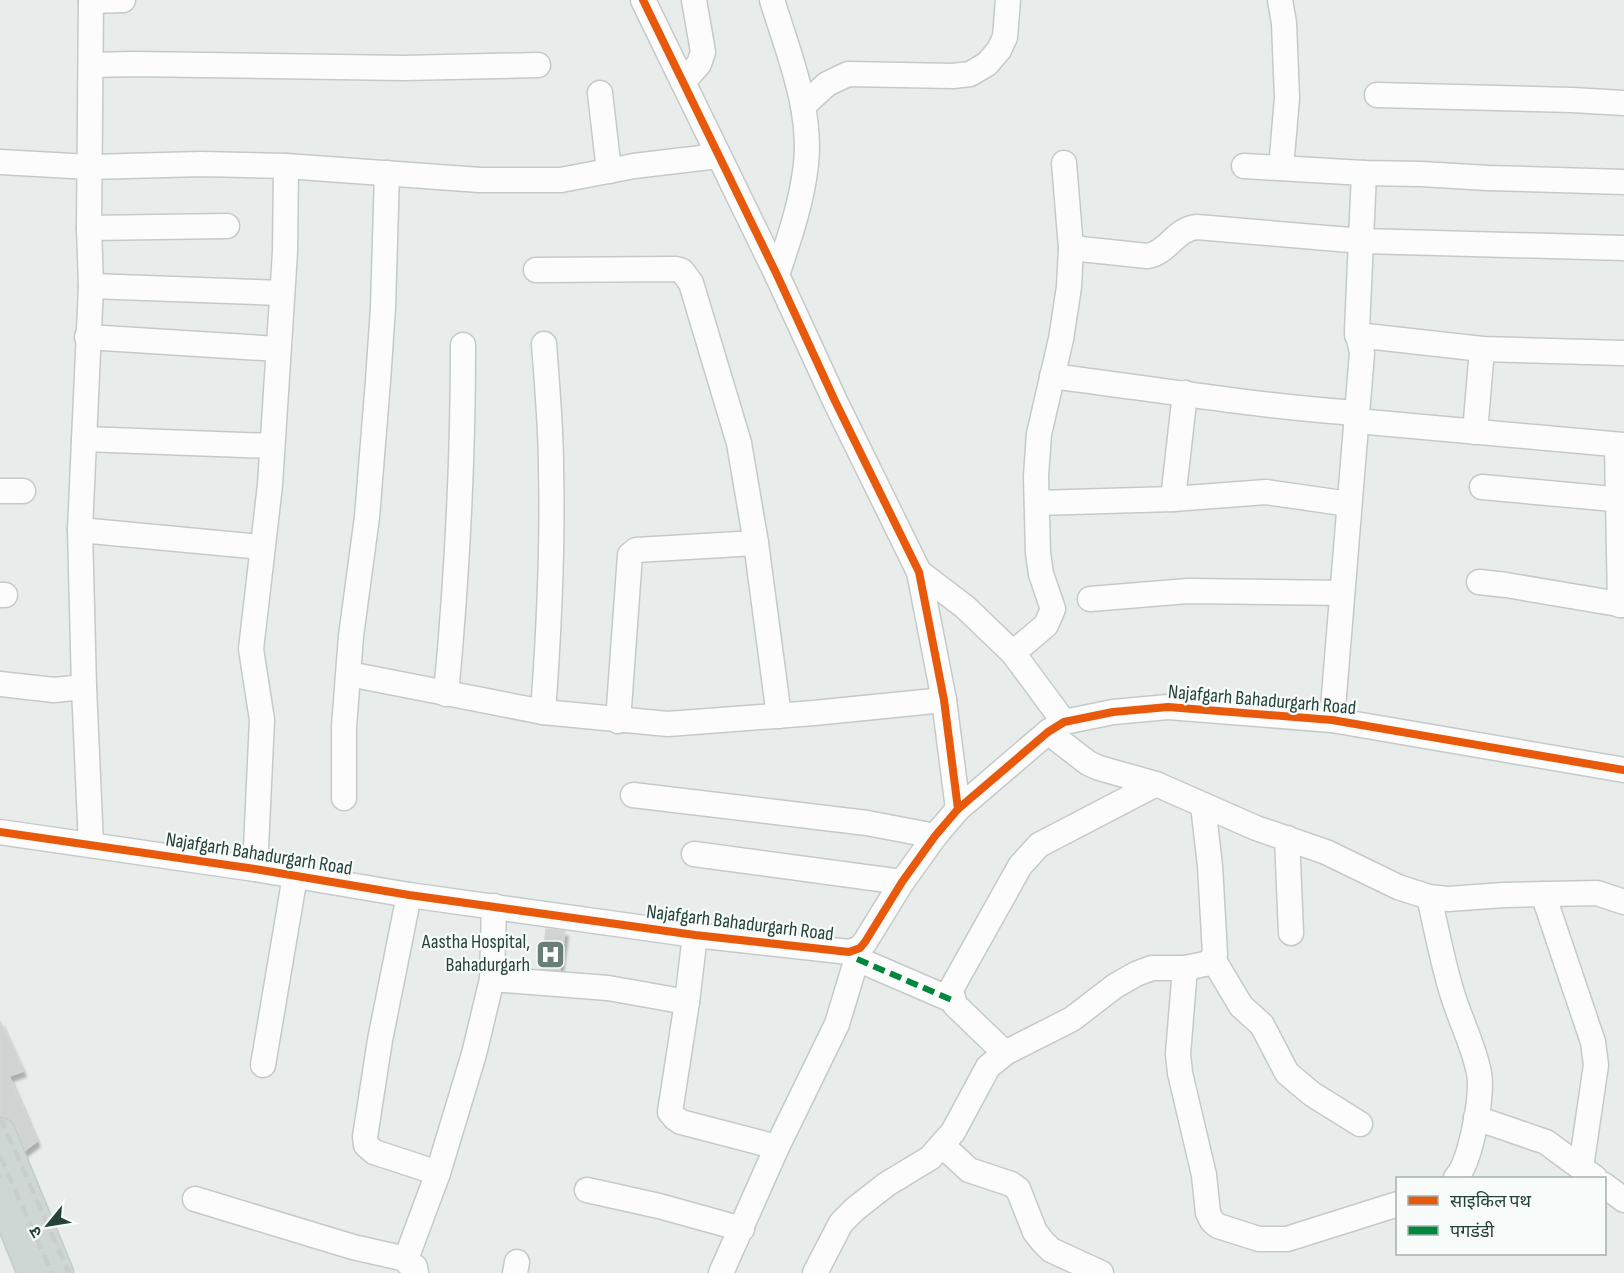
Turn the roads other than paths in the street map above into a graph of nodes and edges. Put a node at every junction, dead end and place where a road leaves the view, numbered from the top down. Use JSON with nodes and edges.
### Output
{"nodes":[{"id":1,"x":123,"y":0,"type":"edge"},
{"id":2,"x":643,"y":0,"type":"edge"},
{"id":3,"x":694,"y":0,"type":"edge"},
{"id":4,"x":772,"y":0,"type":"edge"},
{"id":5,"x":1008,"y":0,"type":"edge"},
{"id":6,"x":1280,"y":0,"type":"edge"},
{"id":7,"x":92,"y":1,"type":"edge"},
{"id":8,"x":91,"y":65,"type":"junction"},
{"id":9,"x":538,"y":66,"type":"dead end"},
{"id":10,"x":683,"y":82,"type":"junction"},
{"id":11,"x":600,"y":93,"type":"dead end"},
{"id":12,"x":1377,"y":95,"type":"dead end"},
{"id":13,"x":1624,"y":103,"type":"edge"},
{"id":14,"x":803,"y":106,"type":"junction"},
{"id":15,"x":718,"y":156,"type":"junction"},
{"id":16,"x":0,"y":162,"type":"edge"},
{"id":17,"x":1064,"y":163,"type":"dead end"},
{"id":18,"x":286,"y":166,"type":"junction"},
{"id":19,"x":1244,"y":166,"type":"dead end"},
{"id":20,"x":90,"y":167,"type":"junction"},
{"id":21,"x":1281,"y":168,"type":"junction"},
{"id":22,"x":609,"y":171,"type":"junction"},
{"id":23,"x":387,"y":173,"type":"junction"},
{"id":24,"x":1364,"y":173,"type":"junction"},
{"id":25,"x":1624,"y":182,"type":"edge"},
{"id":26,"x":227,"y":226,"type":"dead end"},
{"id":27,"x":89,"y":228,"type":"junction"},
{"id":28,"x":1362,"y":240,"type":"junction"},
{"id":29,"x":1071,"y":248,"type":"junction"},
{"id":30,"x":1624,"y":248,"type":"edge"},
{"id":31,"x":536,"y":270,"type":"dead end"},
{"id":32,"x":777,"y":275,"type":"junction"},
{"id":33,"x":91,"y":286,"type":"junction"},
{"id":34,"x":282,"y":293,"type":"junction"},
{"id":35,"x":1357,"y":335,"type":"junction"},
{"id":36,"x":87,"y":337,"type":"junction"},
{"id":37,"x":544,"y":344,"type":"dead end"},
{"id":38,"x":463,"y":345,"type":"dead end"},
{"id":39,"x":278,"y":349,"type":"junction"},
{"id":40,"x":1482,"y":349,"type":"junction"},
{"id":41,"x":1624,"y":353,"type":"edge"},
{"id":42,"x":1052,"y":376,"type":"junction"},
{"id":43,"x":1185,"y":393,"type":"junction"},
{"id":44,"x":1357,"y":417,"type":"junction"},
{"id":45,"x":1475,"y":432,"type":"junction"},
{"id":46,"x":84,"y":440,"type":"junction"},
{"id":47,"x":1621,"y":445,"type":"edge"},
{"id":48,"x":272,"y":446,"type":"junction"},
{"id":49,"x":1482,"y":487,"type":"dead end"},
{"id":50,"x":1173,"y":499,"type":"junction"},
{"id":51,"x":1621,"y":500,"type":"edge"},
{"id":52,"x":1037,"y":502,"type":"junction"},
{"id":53,"x":1349,"y":504,"type":"junction"},
{"id":54,"x":80,"y":530,"type":"junction"},
{"id":55,"x":756,"y":543,"type":"junction"},
{"id":56,"x":262,"y":547,"type":"junction"},
{"id":57,"x":919,"y":572,"type":"junction"},
{"id":58,"x":1479,"y":582,"type":"dead end"},
{"id":59,"x":1342,"y":593,"type":"junction"},
{"id":60,"x":1090,"y":599,"type":"dead end"},
{"id":61,"x":1622,"y":605,"type":"edge"},
{"id":62,"x":1012,"y":653,"type":"junction"},
{"id":63,"x":349,"y":674,"type":"junction"},
{"id":64,"x":0,"y":684,"type":"edge"},
{"id":65,"x":84,"y":687,"type":"junction"},
{"id":66,"x":446,"y":694,"type":"junction"},
{"id":67,"x":944,"y":700,"type":"junction"},
{"id":68,"x":543,"y":712,"type":"junction"},
{"id":69,"x":779,"y":716,"type":"junction"},
{"id":70,"x":618,"y":720,"type":"junction"},
{"id":71,"x":1332,"y":720,"type":"junction"},
{"id":72,"x":1056,"y":727,"type":"junction"},
{"id":73,"x":1624,"y":770,"type":"edge"},
{"id":74,"x":1156,"y":784,"type":"junction"},
{"id":75,"x":633,"y":795,"type":"dead end"},
{"id":76,"x":344,"y":798,"type":"dead end"},
{"id":77,"x":1203,"y":805,"type":"junction"},
{"id":78,"x":958,"y":809,"type":"junction"},
{"id":79,"x":0,"y":832,"type":"edge"},
{"id":80,"x":935,"y":836,"type":"junction"},
{"id":81,"x":1287,"y":838,"type":"junction"},
{"id":82,"x":91,"y":845,"type":"junction"},
{"id":83,"x":694,"y":854,"type":"dead end"},
{"id":84,"x":255,"y":869,"type":"junction"},
{"id":85,"x":295,"y":876,"type":"junction"},
{"id":86,"x":902,"y":882,"type":"junction"},
{"id":87,"x":1543,"y":894,"type":"junction"},
{"id":88,"x":409,"y":895,"type":"junction"},
{"id":89,"x":1429,"y":897,"type":"junction"},
{"id":90,"x":1624,"y":902,"type":"edge"},
{"id":91,"x":494,"y":906,"type":"junction"},
{"id":92,"x":1291,"y":933,"type":"dead end"},
{"id":93,"x":695,"y":935,"type":"junction"},
{"id":94,"x":858,"y":953,"type":"junction"},
{"id":95,"x":1213,"y":959,"type":"junction"},
{"id":96,"x":1185,"y":968,"type":"junction"},
{"id":97,"x":492,"y":979,"type":"junction"},
{"id":98,"x":952,"y":1000,"type":"junction"},
{"id":99,"x":687,"y":1002,"type":"junction"},
{"id":100,"x":1005,"y":1053,"type":"junction"},
{"id":101,"x":263,"y":1065,"type":"dead end"},
{"id":102,"x":1476,"y":1118,"type":"junction"},
{"id":103,"x":1360,"y":1124,"type":"dead end"},
{"id":104,"x":0,"y":1133,"type":"edge"},
{"id":105,"x":942,"y":1145,"type":"junction"},
{"id":106,"x":777,"y":1147,"type":"junction"},
{"id":107,"x":438,"y":1173,"type":"junction"},
{"id":108,"x":1588,"y":1173,"type":"edge"},
{"id":109,"x":1457,"y":1177,"type":"edge"},
{"id":110,"x":1606,"y":1186,"type":"edge"},
{"id":111,"x":587,"y":1190,"type":"dead end"},
{"id":112,"x":0,"y":1192,"type":"edge"},
{"id":113,"x":195,"y":1199,"type":"dead end"},
{"id":114,"x":1624,"y":1200,"type":"edge"},
{"id":115,"x":1396,"y":1205,"type":"edge"},
{"id":116,"x":742,"y":1229,"type":"junction"},
{"id":117,"x":411,"y":1266,"type":"edge"},
{"id":118,"x":33,"y":1273,"type":"edge"},
{"id":119,"x":58,"y":1273,"type":"edge"},
{"id":120,"x":721,"y":1273,"type":"edge"},
{"id":121,"x":815,"y":1273,"type":"edge"},
{"id":122,"x":1101,"y":1273,"type":"edge"}],
"edges":[{"from":1,"to":7,"type":"street"},
{"from":2,"to":10,"type":"street"},
{"from":3,"to":10,"type":"street"},
{"from":4,"to":14,"type":"street"},
{"from":5,"to":14,"type":"street"},
{"from":6,"to":21,"type":"street"},
{"from":7,"to":8,"type":"street"},
{"from":8,"to":9,"type":"street"},
{"from":8,"to":20,"type":"street"},
{"from":10,"to":15,"type":"street"},
{"from":11,"to":22,"type":"street"},
{"from":12,"to":13,"type":"street"},
{"from":14,"to":32,"type":"street"},
{"from":15,"to":22,"type":"street"},
{"from":15,"to":32,"type":"street"},
{"from":16,"to":20,"type":"street"},
{"from":17,"to":29,"type":"street"},
{"from":18,"to":20,"type":"street"},
{"from":18,"to":23,"type":"street"},
{"from":18,"to":34,"type":"street"},
{"from":19,"to":21,"type":"street"},
{"from":20,"to":27,"type":"street"},
{"from":21,"to":24,"type":"street"},
{"from":22,"to":23,"type":"street"},
{"from":23,"to":63,"type":"street"},
{"from":24,"to":25,"type":"street"},
{"from":24,"to":28,"type":"street"},
{"from":26,"to":27,"type":"street"},
{"from":27,"to":33,"type":"street"},
{"from":28,"to":29,"type":"street"},
{"from":28,"to":30,"type":"street"},
{"from":28,"to":35,"type":"street"},
{"from":29,"to":42,"type":"street"},
{"from":31,"to":55,"type":"street"},
{"from":32,"to":57,"type":"street"},
{"from":33,"to":34,"type":"street"},
{"from":33,"to":36,"type":"street"},
{"from":34,"to":39,"type":"street"},
{"from":35,"to":40,"type":"street"},
{"from":35,"to":44,"type":"street"},
{"from":36,"to":39,"type":"street"},
{"from":36,"to":46,"type":"street"},
{"from":37,"to":68,"type":"street"},
{"from":38,"to":66,"type":"street"},
{"from":39,"to":48,"type":"street"},
{"from":40,"to":41,"type":"street"},
{"from":40,"to":45,"type":"street"},
{"from":42,"to":43,"type":"street"},
{"from":42,"to":52,"type":"street"},
{"from":43,"to":44,"type":"street"},
{"from":43,"to":50,"type":"street"},
{"from":44,"to":45,"type":"street"},
{"from":44,"to":53,"type":"street"},
{"from":45,"to":47,"type":"street"},
{"from":46,"to":48,"type":"street"},
{"from":46,"to":54,"type":"street"},
{"from":47,"to":51,"type":"street"},
{"from":48,"to":56,"type":"street"},
{"from":49,"to":51,"type":"street"},
{"from":50,"to":52,"type":"street"},
{"from":50,"to":53,"type":"street"},
{"from":51,"to":61,"type":"street"},
{"from":52,"to":62,"type":"street"},
{"from":53,"to":59,"type":"street"},
{"from":54,"to":56,"type":"street"},
{"from":54,"to":65,"type":"street"},
{"from":55,"to":69,"type":"street"},
{"from":55,"to":70,"type":"street"},
{"from":56,"to":84,"type":"street"},
{"from":57,"to":62,"type":"street"},
{"from":57,"to":67,"type":"street"},
{"from":58,"to":61,"type":"street"},
{"from":59,"to":60,"type":"street"},
{"from":59,"to":71,"type":"street"},
{"from":62,"to":72,"type":"street"},
{"from":63,"to":66,"type":"street"},
{"from":63,"to":76,"type":"street"},
{"from":64,"to":65,"type":"street"},
{"from":65,"to":82,"type":"street"},
{"from":66,"to":68,"type":"street"},
{"from":67,"to":69,"type":"street"},
{"from":67,"to":78,"type":"street"},
{"from":68,"to":70,"type":"street"},
{"from":69,"to":70,"type":"street"},
{"from":71,"to":72,"type":"street","name":"Najafgarh Bahadurgarh Road"},
{"from":71,"to":73,"type":"street","name":"Najafgarh Bahadurgarh Road"},
{"from":72,"to":74,"type":"street"},
{"from":72,"to":78,"type":"street","name":"Najafgarh Bahadurgarh Road"},
{"from":74,"to":77,"type":"street"},
{"from":74,"to":98,"type":"street"},
{"from":75,"to":80,"type":"street"},
{"from":77,"to":81,"type":"street"},
{"from":77,"to":95,"type":"street"},
{"from":78,"to":80,"type":"street","name":"Najafgarh Bahadurgarh Road"},
{"from":79,"to":82,"type":"street","name":"Najafgarh Bahadurgarh Road"},
{"from":80,"to":86,"type":"street","name":"Najafgarh Bahadurgarh Road"},
{"from":81,"to":89,"type":"street"},
{"from":81,"to":92,"type":"street"},
{"from":82,"to":84,"type":"street","name":"Najafgarh Bahadurgarh Road"},
{"from":83,"to":86,"type":"street"},
{"from":84,"to":85,"type":"street","name":"Najafgarh Bahadurgarh Road"},
{"from":85,"to":88,"type":"street","name":"Najafgarh Bahadurgarh Road"},
{"from":85,"to":101,"type":"street"},
{"from":86,"to":94,"type":"street","name":"Najafgarh Bahadurgarh Road"},
{"from":87,"to":89,"type":"street"},
{"from":87,"to":90,"type":"street"},
{"from":87,"to":108,"type":"street"},
{"from":88,"to":91,"type":"street","name":"Najafgarh Bahadurgarh Road"},
{"from":88,"to":107,"type":"street"},
{"from":89,"to":102,"type":"street"},
{"from":91,"to":93,"type":"street","name":"Najafgarh Bahadurgarh Road"},
{"from":91,"to":97,"type":"street"},
{"from":93,"to":94,"type":"street","name":"Najafgarh Bahadurgarh Road"},
{"from":93,"to":99,"type":"street"},
{"from":94,"to":98,"type":"street"},
{"from":94,"to":106,"type":"street"},
{"from":95,"to":96,"type":"street"},
{"from":95,"to":103,"type":"street"},
{"from":96,"to":100,"type":"street"},
{"from":96,"to":115,"type":"street"},
{"from":97,"to":99,"type":"street"},
{"from":97,"to":107,"type":"street"},
{"from":98,"to":100,"type":"street"},
{"from":99,"to":106,"type":"street"},
{"from":100,"to":105,"type":"street"},
{"from":102,"to":108,"type":"street"},
{"from":102,"to":109,"type":"street"},
{"from":104,"to":119,"type":"main road"},
{"from":105,"to":121,"type":"street"},
{"from":105,"to":122,"type":"street"},
{"from":106,"to":116,"type":"street"},
{"from":107,"to":117,"type":"street"},
{"from":110,"to":114,"type":"street"},
{"from":111,"to":116,"type":"street"},
{"from":112,"to":118,"type":"main road"},
{"from":113,"to":117,"type":"street"},
{"from":116,"to":120,"type":"street"}]}
